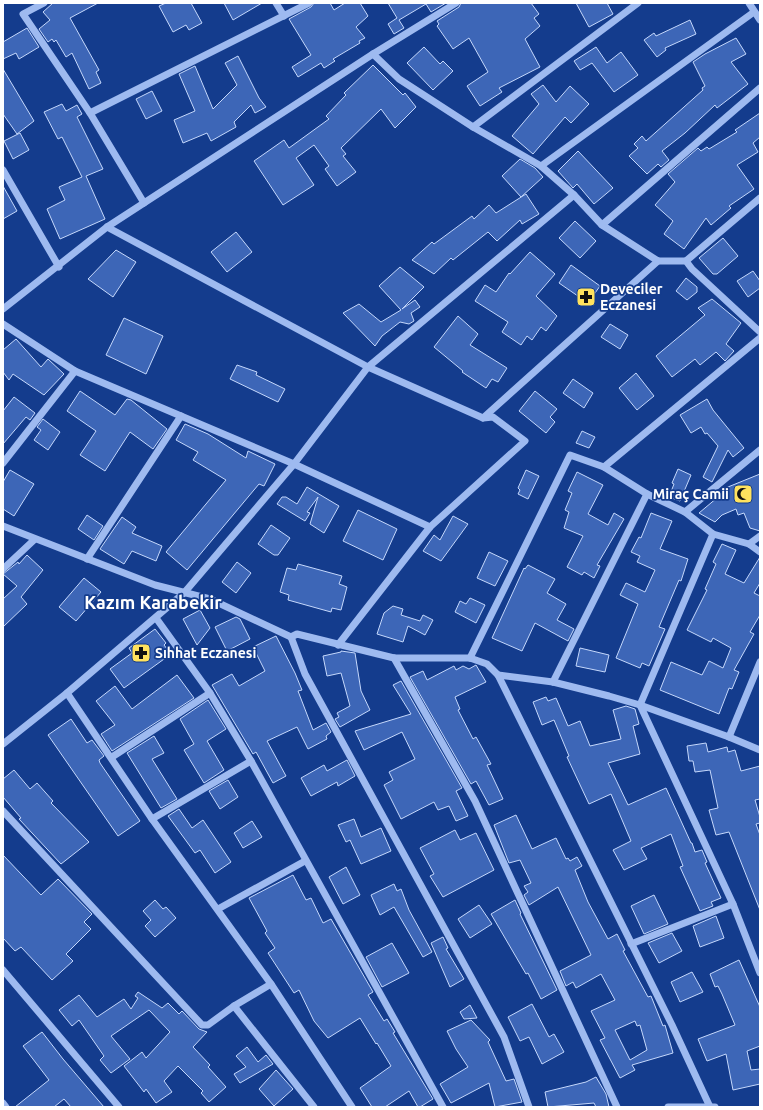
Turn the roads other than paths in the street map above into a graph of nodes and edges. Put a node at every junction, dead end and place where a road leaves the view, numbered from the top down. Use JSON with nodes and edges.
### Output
{"nodes":[{"id":1,"x":44,"y":3,"type":"edge"},
{"id":2,"x":276,"y":3,"type":"edge"},
{"id":3,"x":309,"y":3,"type":"edge"},
{"id":4,"x":456,"y":3,"type":"edge"},
{"id":5,"x":638,"y":3,"type":"edge"},
{"id":6,"x":749,"y":3,"type":"edge"},
{"id":7,"x":754,"y":12,"type":"junction"},
{"id":8,"x":284,"y":16,"type":"junction"},
{"id":9,"x":760,"y":20,"type":"edge"},
{"id":10,"x":373,"y":54,"type":"junction"},
{"id":11,"x":760,"y":88,"type":"edge"},
{"id":12,"x":90,"y":113,"type":"junction"},
{"id":13,"x":473,"y":127,"type":"junction"},
{"id":14,"x":541,"y":166,"type":"junction"},
{"id":15,"x":3,"y":170,"type":"edge"},
{"id":16,"x":574,"y":195,"type":"junction"},
{"id":17,"x":760,"y":198,"type":"edge"},
{"id":18,"x":144,"y":203,"type":"junction"},
{"id":19,"x":602,"y":225,"type":"junction"},
{"id":20,"x":107,"y":227,"type":"junction"},
{"id":21,"x":658,"y":261,"type":"junction"},
{"id":22,"x":686,"y":261,"type":"junction"},
{"id":23,"x":58,"y":267,"type":"junction"},
{"id":24,"x":3,"y":309,"type":"edge"},
{"id":25,"x":3,"y":324,"type":"edge"},
{"id":26,"x":760,"y":332,"type":"edge"},
{"id":27,"x":760,"y":338,"type":"edge"},
{"id":28,"x":368,"y":367,"type":"junction"},
{"id":29,"x":75,"y":371,"type":"junction"},
{"id":30,"x":181,"y":416,"type":"junction"},
{"id":31,"x":483,"y":418,"type":"junction"},
{"id":32,"x":760,"y":450,"type":"edge"},
{"id":33,"x":3,"y":463,"type":"edge"},
{"id":34,"x":294,"y":464,"type":"junction"},
{"id":35,"x":604,"y":467,"type":"junction"},
{"id":36,"x":646,"y":494,"type":"junction"},
{"id":37,"x":685,"y":512,"type":"junction"},
{"id":38,"x":3,"y":526,"type":"edge"},
{"id":39,"x":430,"y":527,"type":"junction"},
{"id":40,"x":713,"y":534,"type":"junction"},
{"id":41,"x":760,"y":536,"type":"edge"},
{"id":42,"x":34,"y":540,"type":"junction"},
{"id":43,"x":749,"y":544,"type":"junction"},
{"id":44,"x":760,"y":552,"type":"edge"},
{"id":45,"x":87,"y":559,"type":"junction"},
{"id":46,"x":3,"y":569,"type":"edge"},
{"id":47,"x":184,"y":593,"type":"junction"},
{"id":48,"x":156,"y":618,"type":"junction"},
{"id":49,"x":291,"y":637,"type":"junction"},
{"id":50,"x":338,"y":645,"type":"junction"},
{"id":51,"x":394,"y":658,"type":"junction"},
{"id":52,"x":470,"y":658,"type":"junction"},
{"id":53,"x":760,"y":662,"type":"edge"},
{"id":54,"x":498,"y":675,"type":"junction"},
{"id":55,"x":553,"y":682,"type":"junction"},
{"id":56,"x":67,"y":693,"type":"junction"},
{"id":57,"x":210,"y":693,"type":"junction"},
{"id":58,"x":640,"y":705,"type":"junction"},
{"id":59,"x":729,"y":737,"type":"junction"},
{"id":60,"x":3,"y":744,"type":"edge"},
{"id":61,"x":760,"y":750,"type":"edge"},
{"id":62,"x":112,"y":758,"type":"junction"},
{"id":63,"x":251,"y":761,"type":"junction"},
{"id":64,"x":3,"y":811,"type":"edge"},
{"id":65,"x":152,"y":819,"type":"junction"},
{"id":66,"x":305,"y":861,"type":"junction"},
{"id":67,"x":733,"y":904,"type":"junction"},
{"id":68,"x":218,"y":909,"type":"junction"},
{"id":69,"x":631,"y":944,"type":"junction"},
{"id":70,"x":3,"y":970,"type":"edge"},
{"id":71,"x":760,"y":973,"type":"edge"},
{"id":72,"x":271,"y":984,"type":"junction"},
{"id":73,"x":234,"y":1006,"type":"junction"},
{"id":74,"x":3,"y":1103,"type":"edge"},
{"id":75,"x":6,"y":1107,"type":"edge"},
{"id":76,"x":119,"y":1107,"type":"edge"},
{"id":77,"x":314,"y":1107,"type":"edge"},
{"id":78,"x":352,"y":1107,"type":"edge"},
{"id":79,"x":443,"y":1107,"type":"edge"},
{"id":80,"x":529,"y":1107,"type":"edge"},
{"id":81,"x":617,"y":1107,"type":"edge"},
{"id":82,"x":670,"y":1107,"type":"edge"},
{"id":83,"x":710,"y":1107,"type":"edge"},
{"id":84,"x":715,"y":1107,"type":"edge"}],
"edges":[{"from":1,"to":12,"type":"street"},
{"from":2,"to":8,"type":"street"},
{"from":3,"to":8,"type":"street"},
{"from":4,"to":10,"type":"street"},
{"from":5,"to":13,"type":"street"},
{"from":6,"to":7,"type":"street"},
{"from":7,"to":9,"type":"street"},
{"from":7,"to":14,"type":"street"},
{"from":8,"to":12,"type":"street"},
{"from":10,"to":13,"type":"street"},
{"from":10,"to":18,"type":"street"},
{"from":11,"to":19,"type":"street"},
{"from":12,"to":18,"type":"street"},
{"from":13,"to":14,"type":"street"},
{"from":14,"to":16,"type":"street"},
{"from":15,"to":23,"type":"street"},
{"from":16,"to":19,"type":"street"},
{"from":16,"to":28,"type":"street"},
{"from":17,"to":22,"type":"street"},
{"from":18,"to":20,"type":"street"},
{"from":19,"to":21,"type":"street"},
{"from":20,"to":23,"type":"street"},
{"from":20,"to":28,"type":"street"},
{"from":21,"to":22,"type":"street"},
{"from":21,"to":31,"type":"street"},
{"from":22,"to":26,"type":"street"},
{"from":23,"to":24,"type":"street"},
{"from":25,"to":29,"type":"street"},
{"from":27,"to":35,"type":"street"},
{"from":28,"to":31,"type":"street"},
{"from":28,"to":34,"type":"street"},
{"from":29,"to":30,"type":"street"},
{"from":29,"to":33,"type":"street"},
{"from":30,"to":34,"type":"street"},
{"from":30,"to":45,"type":"street"},
{"from":31,"to":39,"type":"street"},
{"from":32,"to":37,"type":"street"},
{"from":34,"to":39,"type":"street"},
{"from":34,"to":47,"type":"street"},
{"from":35,"to":36,"type":"street"},
{"from":35,"to":52,"type":"street"},
{"from":36,"to":37,"type":"street"},
{"from":36,"to":55,"type":"street"},
{"from":37,"to":40,"type":"street"},
{"from":38,"to":42,"type":"street"},
{"from":39,"to":50,"type":"street"},
{"from":40,"to":43,"type":"street"},
{"from":40,"to":58,"type":"street"},
{"from":41,"to":43,"type":"street"},
{"from":42,"to":45,"type":"street"},
{"from":42,"to":46,"type":"street"},
{"from":43,"to":44,"type":"street"},
{"from":45,"to":47,"type":"street"},
{"from":47,"to":48,"type":"street"},
{"from":47,"to":49,"type":"street"},
{"from":48,"to":56,"type":"street"},
{"from":48,"to":57,"type":"street"},
{"from":49,"to":50,"type":"street"},
{"from":49,"to":80,"type":"street"},
{"from":50,"to":51,"type":"street"},
{"from":51,"to":52,"type":"street"},
{"from":51,"to":81,"type":"street"},
{"from":52,"to":54,"type":"street"},
{"from":53,"to":59,"type":"street"},
{"from":54,"to":55,"type":"street"},
{"from":54,"to":69,"type":"street"},
{"from":55,"to":58,"type":"street"},
{"from":56,"to":60,"type":"street"},
{"from":56,"to":62,"type":"street"},
{"from":57,"to":62,"type":"street"},
{"from":57,"to":63,"type":"street"},
{"from":58,"to":59,"type":"street"},
{"from":58,"to":67,"type":"street"},
{"from":59,"to":61,"type":"street"},
{"from":62,"to":65,"type":"street"},
{"from":63,"to":65,"type":"street"},
{"from":63,"to":66,"type":"street"},
{"from":64,"to":73,"type":"street"},
{"from":65,"to":68,"type":"street"},
{"from":66,"to":68,"type":"street"},
{"from":66,"to":79,"type":"street"},
{"from":67,"to":69,"type":"street"},
{"from":67,"to":71,"type":"street"},
{"from":68,"to":72,"type":"street"},
{"from":69,"to":83,"type":"street"},
{"from":70,"to":76,"type":"street"},
{"from":72,"to":73,"type":"street"},
{"from":72,"to":78,"type":"street"},
{"from":73,"to":77,"type":"street"},
{"from":74,"to":75,"type":"street"},
{"from":82,"to":83,"type":"street"},
{"from":83,"to":84,"type":"street"}]}
